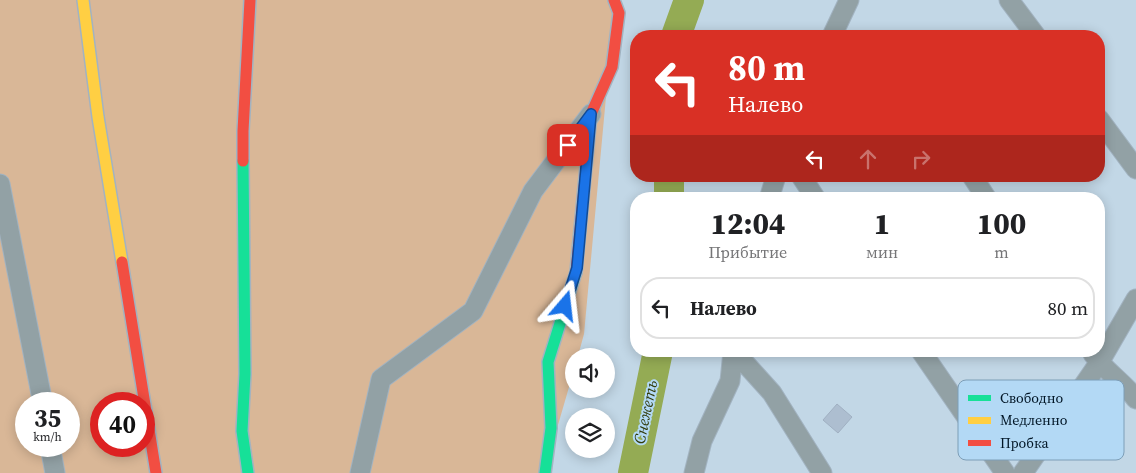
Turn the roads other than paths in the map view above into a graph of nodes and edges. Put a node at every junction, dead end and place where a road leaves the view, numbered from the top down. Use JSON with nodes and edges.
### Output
{"nodes":[{"id":1,"x":83,"y":0,"type":"edge"},
{"id":2,"x":250,"y":0,"type":"edge"},
{"id":3,"x":614,"y":0,"type":"edge"},
{"id":4,"x":849,"y":0,"type":"edge"},
{"id":5,"x":1009,"y":0,"type":"edge"},
{"id":6,"x":835,"y":30,"type":"edge"},
{"id":7,"x":1032,"y":30,"type":"edge"},
{"id":8,"x":591,"y":114,"type":"junction"},
{"id":9,"x":1105,"y":127,"type":"edge"},
{"id":10,"x":1136,"y":169,"type":"edge"},
{"id":11,"x":0,"y":184,"type":"edge"},
{"id":12,"x":1136,"y":299,"type":"edge"},
{"id":13,"x":1105,"y":343,"type":"edge"},
{"id":14,"x":733,"y":357,"type":"edge"},
{"id":15,"x":739,"y":357,"type":"edge"},
{"id":16,"x":925,"y":357,"type":"edge"},
{"id":17,"x":1095,"y":357,"type":"edge"},
{"id":18,"x":1081,"y":380,"type":"edge"},
{"id":19,"x":1120,"y":380,"type":"edge"},
{"id":20,"x":1124,"y":384,"type":"edge"},
{"id":21,"x":42,"y":392,"type":"edge"},
{"id":22,"x":1136,"y":399,"type":"edge"},
{"id":23,"x":958,"y":405,"type":"edge"},
{"id":24,"x":52,"y":457,"type":"edge"},
{"id":25,"x":996,"y":460,"type":"edge"},
{"id":26,"x":1034,"y":460,"type":"edge"},
{"id":27,"x":1027,"y":471,"type":"edge"},
{"id":28,"x":55,"y":473,"type":"edge"},
{"id":29,"x":156,"y":473,"type":"edge"},
{"id":30,"x":248,"y":473,"type":"edge"},
{"id":31,"x":360,"y":473,"type":"edge"},
{"id":32,"x":545,"y":473,"type":"edge"},
{"id":33,"x":694,"y":473,"type":"edge"},
{"id":34,"x":822,"y":473,"type":"edge"},
{"id":35,"x":1005,"y":473,"type":"edge"}],
"edges":[{"from":1,"to":29,"type":"street"},
{"from":2,"to":30,"type":"street"},
{"from":3,"to":8,"type":"street"},
{"from":4,"to":6,"type":"street"},
{"from":5,"to":7,"type":"street"},
{"from":8,"to":31,"type":"street"},
{"from":8,"to":32,"type":"street"},
{"from":9,"to":10,"type":"street"},
{"from":11,"to":21,"type":"street"},
{"from":12,"to":13,"type":"street"},
{"from":14,"to":33,"type":"street"},
{"from":15,"to":34,"type":"street"},
{"from":16,"to":23,"type":"street"},
{"from":17,"to":18,"type":"street"},
{"from":17,"to":19,"type":"street"},
{"from":20,"to":22,"type":"street"},
{"from":24,"to":28,"type":"street"},
{"from":25,"to":35,"type":"street"},
{"from":26,"to":27,"type":"street"}]}
